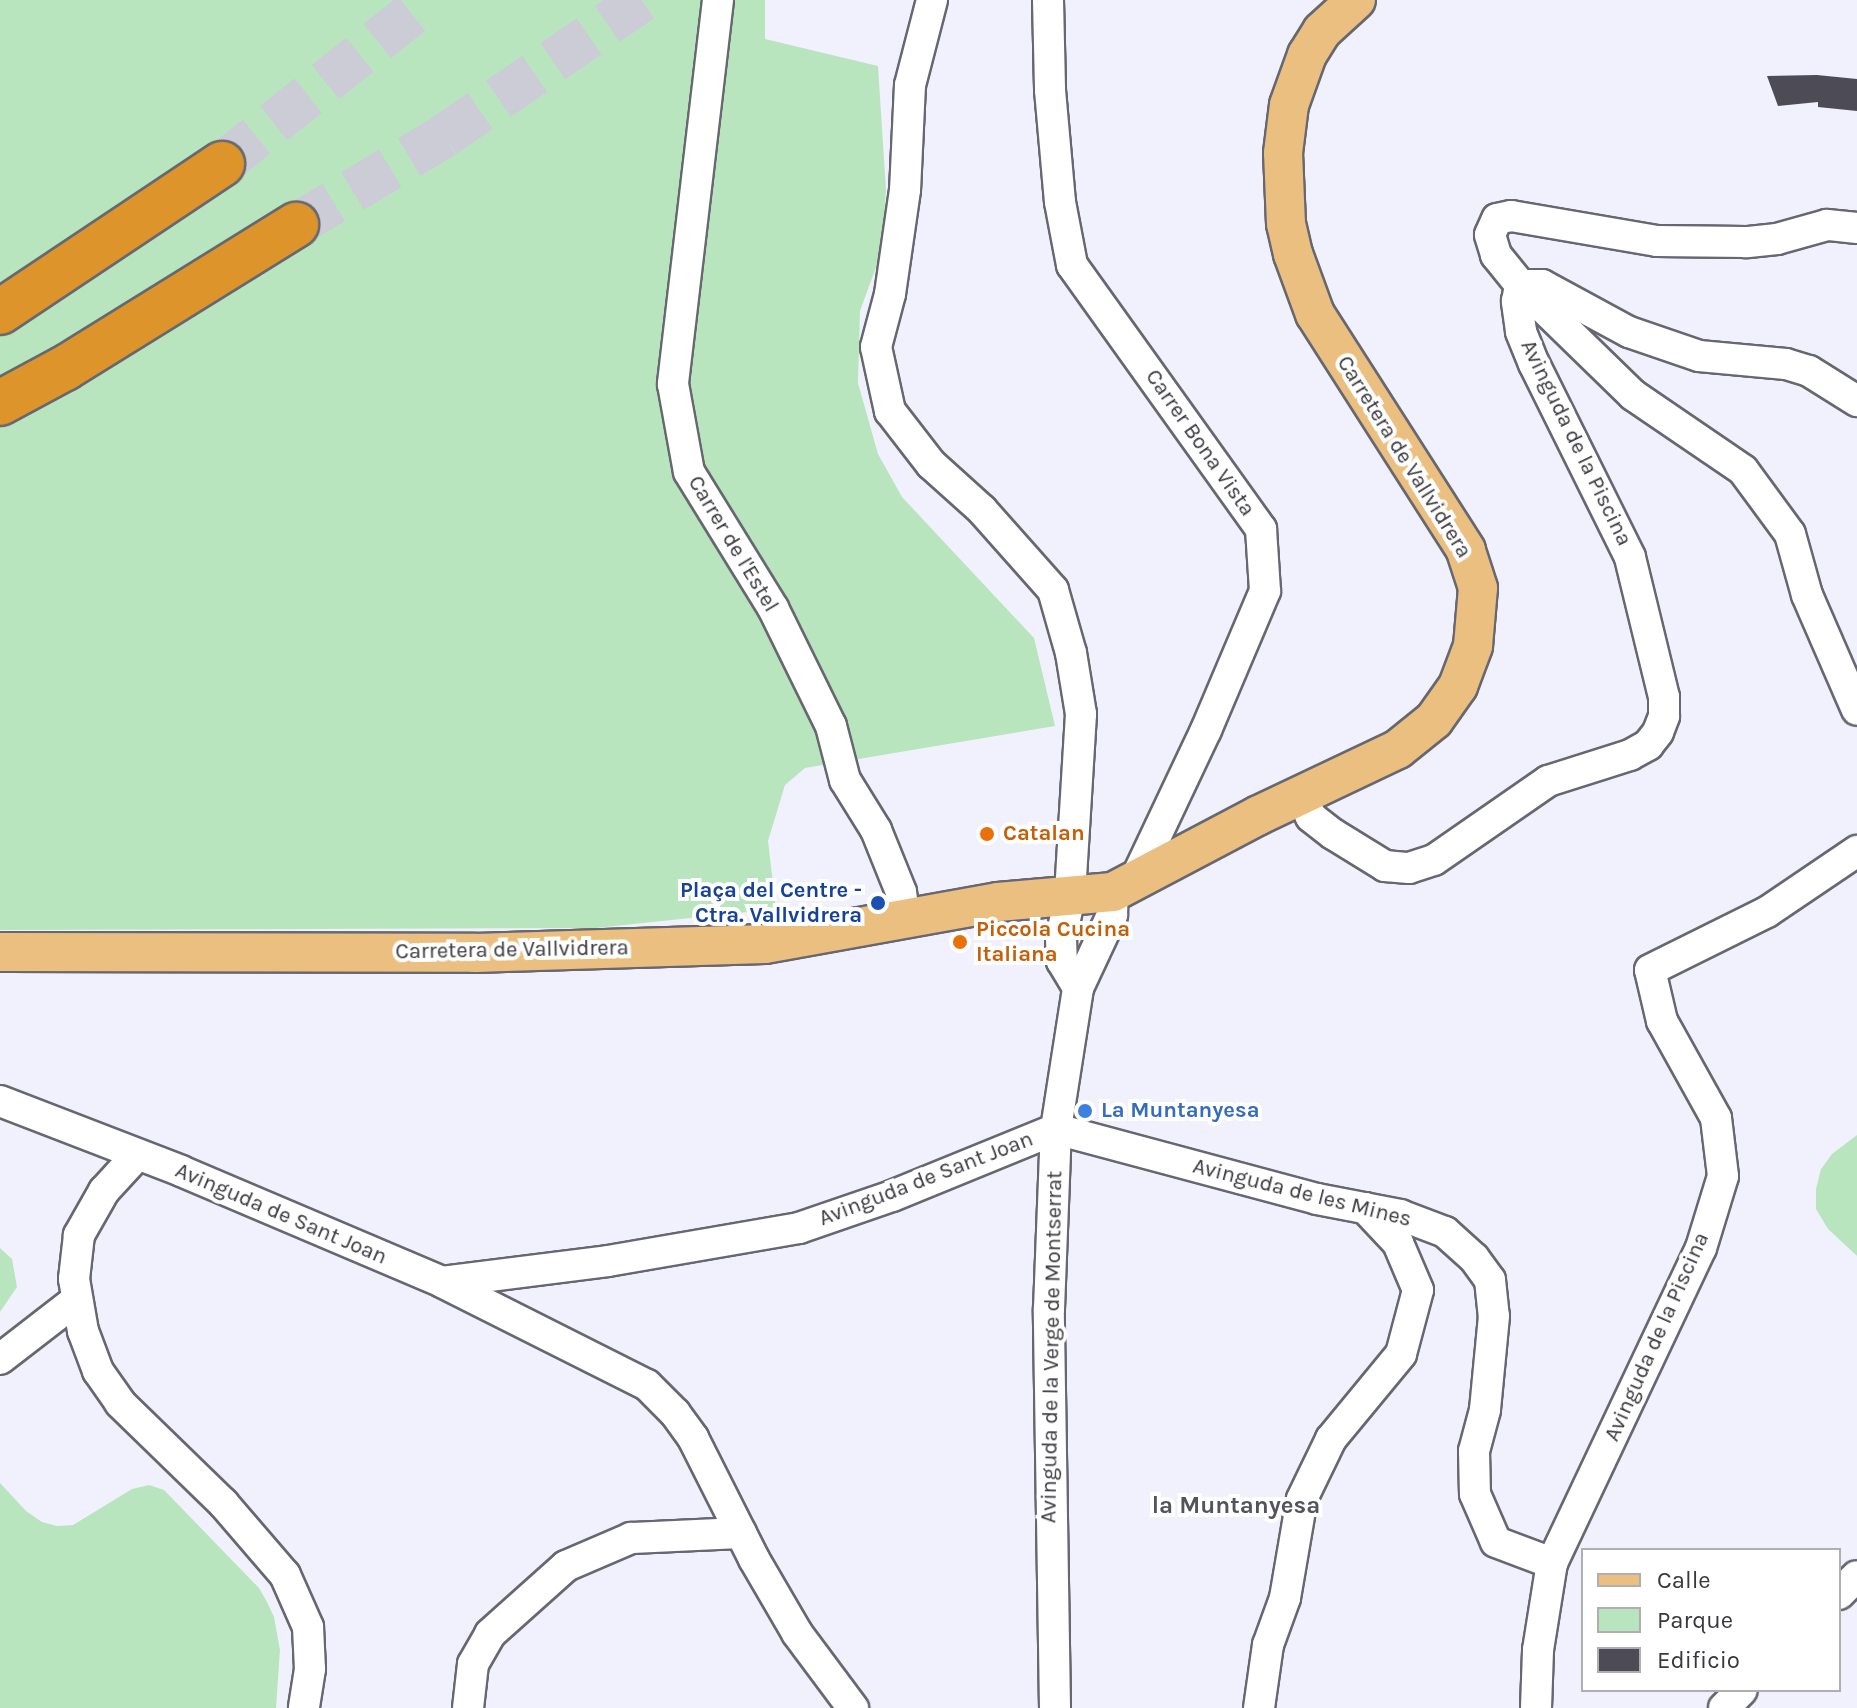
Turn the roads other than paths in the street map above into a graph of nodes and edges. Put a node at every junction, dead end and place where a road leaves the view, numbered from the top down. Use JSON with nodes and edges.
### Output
{"nodes":[{"id":1,"x":718,"y":0,"type":"edge"},
{"id":2,"x":932,"y":0,"type":"edge"},
{"id":3,"x":1356,"y":0,"type":"edge"},
{"id":4,"x":1053,"y":1,"type":"edge"},
{"id":5,"x":222,"y":164,"type":"tunnel mouth"},
{"id":6,"x":296,"y":225,"type":"tunnel mouth"},
{"id":7,"x":1857,"y":228,"type":"edge"},
{"id":8,"x":1520,"y":285,"type":"junction"},
{"id":9,"x":0,"y":312,"type":"edge"},
{"id":10,"x":1857,"y":401,"type":"edge"},
{"id":11,"x":0,"y":403,"type":"edge"},
{"id":12,"x":1857,"y":710,"type":"edge"},
{"id":13,"x":1301,"y":797,"type":"junction"},
{"id":14,"x":1857,"y":851,"type":"edge"},
{"id":15,"x":1124,"y":887,"type":"junction"},
{"id":16,"x":1070,"y":896,"type":"junction"},
{"id":17,"x":905,"y":919,"type":"junction"},
{"id":18,"x":0,"y":952,"type":"edge"},
{"id":19,"x":1078,"y":988,"type":"junction"},
{"id":20,"x":0,"y":1101,"type":"edge"},
{"id":21,"x":1056,"y":1129,"type":"junction"},
{"id":22,"x":137,"y":1155,"type":"junction"},
{"id":23,"x":1365,"y":1208,"type":"junction"},
{"id":24,"x":442,"y":1282,"type":"junction"},
{"id":25,"x":75,"y":1301,"type":"junction"},
{"id":26,"x":0,"y":1359,"type":"edge"},
{"id":27,"x":741,"y":1533,"type":"junction"},
{"id":28,"x":1552,"y":1563,"type":"junction"},
{"id":29,"x":1857,"y":1576,"type":"edge"},
{"id":30,"x":1841,"y":1592,"type":"edge"},
{"id":31,"x":1740,"y":1692,"type":"edge"},
{"id":32,"x":304,"y":1708,"type":"edge"},
{"id":33,"x":468,"y":1708,"type":"edge"},
{"id":34,"x":853,"y":1708,"type":"edge"},
{"id":35,"x":1055,"y":1708,"type":"edge"},
{"id":36,"x":1259,"y":1708,"type":"edge"},
{"id":37,"x":1536,"y":1708,"type":"edge"},
{"id":38,"x":1724,"y":1708,"type":"edge"}],
"edges":[{"from":1,"to":17,"type":"street","name":"Carrer de l'Estel"},
{"from":2,"to":16,"type":"street"},
{"from":3,"to":13,"type":"main road","name":"Carretera de Vallvidrera"},
{"from":4,"to":15,"type":"street","name":"Carrer Bona Vista"},
{"from":5,"to":9,"type":"highway"},
{"from":6,"to":11,"type":"highway"},
{"from":7,"to":8,"type":"street"},
{"from":8,"to":10,"type":"street"},
{"from":8,"to":12,"type":"street","name":"Avinguda de la Piscina"},
{"from":8,"to":13,"type":"street","name":"Avinguda de la Piscina"},
{"from":13,"to":15,"type":"main road","name":"Carretera de Vallvidrera"},
{"from":14,"to":28,"type":"street","name":"Avinguda de la Piscina"},
{"from":15,"to":16,"type":"main road","name":"Carretera de Vallvidrera"},
{"from":15,"to":19,"type":"street","name":"Carrer Bona Vista"},
{"from":16,"to":17,"type":"main road","name":"Carretera de Vallvidrera"},
{"from":16,"to":19,"type":"street"},
{"from":17,"to":18,"type":"main road","name":"Carretera de Vallvidrera"},
{"from":19,"to":21,"type":"street","name":"Avinguda de la Verge de Montserrat"},
{"from":20,"to":22,"type":"street","name":"Avinguda de Sant Joan"},
{"from":21,"to":23,"type":"street","name":"Avinguda de les Mines"},
{"from":21,"to":24,"type":"street","name":"Avinguda de Sant Joan"},
{"from":21,"to":35,"type":"street","name":"Avinguda de la Verge de Montserrat"},
{"from":22,"to":24,"type":"street","name":"Avinguda de Sant Joan"},
{"from":22,"to":25,"type":"street"},
{"from":23,"to":28,"type":"street","name":"Avinguda de les Mines"},
{"from":23,"to":36,"type":"street"},
{"from":24,"to":27,"type":"street"},
{"from":25,"to":26,"type":"street"},
{"from":25,"to":32,"type":"street"},
{"from":27,"to":33,"type":"street"},
{"from":27,"to":34,"type":"street"},
{"from":28,"to":37,"type":"street","name":"Avinguda de la Piscina"},
{"from":29,"to":30,"type":"street"},
{"from":31,"to":38,"type":"street"}]}
